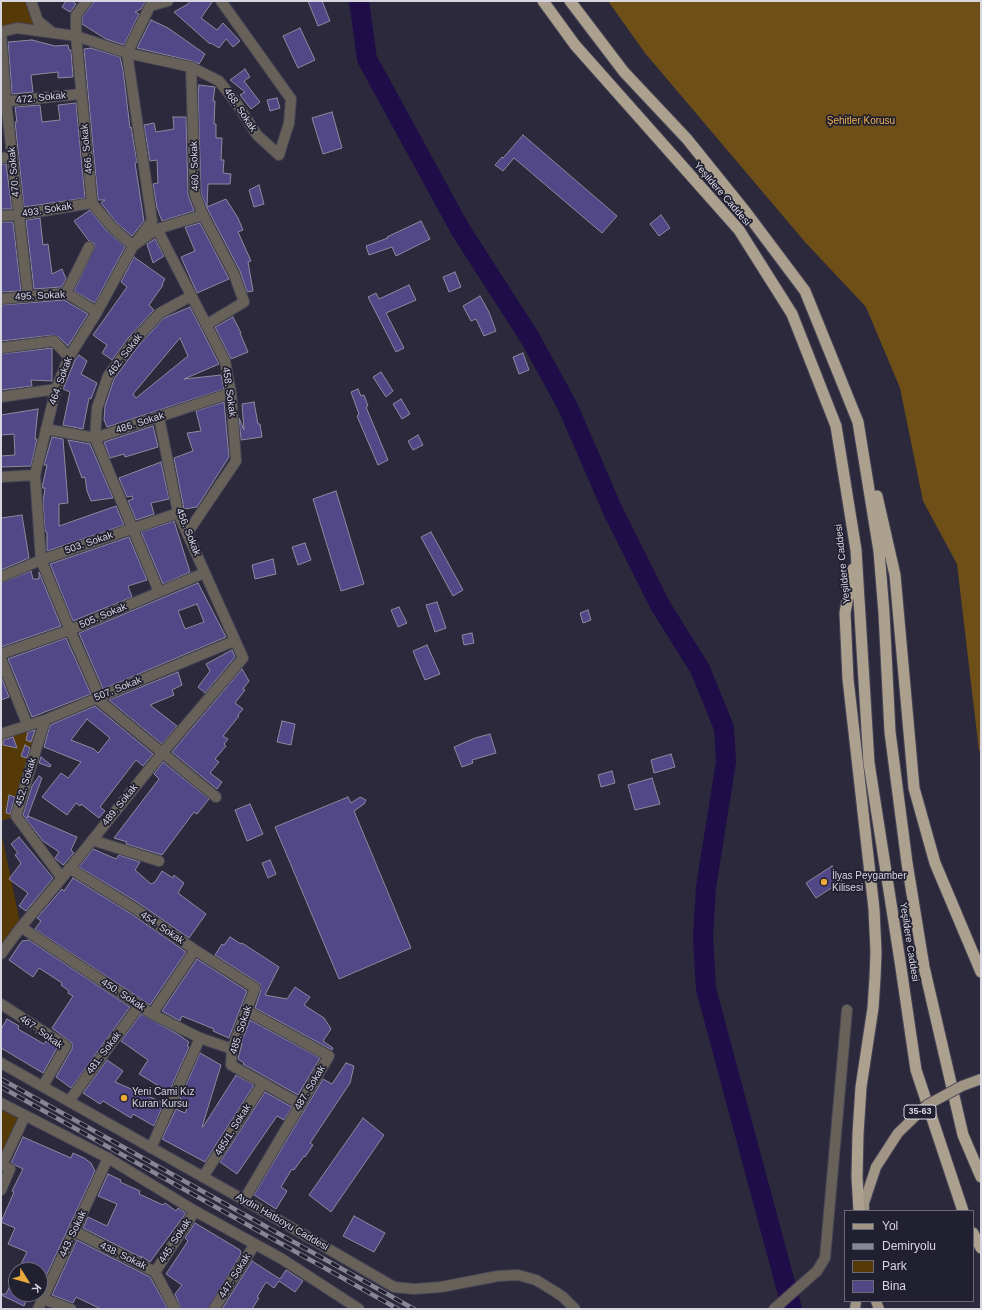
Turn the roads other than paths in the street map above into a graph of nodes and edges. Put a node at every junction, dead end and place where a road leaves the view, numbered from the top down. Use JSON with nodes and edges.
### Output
{"nodes":[{"id":1,"x":31,"y":1,"type":"edge"},
{"id":2,"x":87,"y":1,"type":"edge"},
{"id":3,"x":168,"y":1,"type":"edge"},
{"id":4,"x":221,"y":1,"type":"edge"},
{"id":5,"x":543,"y":1,"type":"edge"},
{"id":6,"x":570,"y":1,"type":"edge"},
{"id":7,"x":1,"y":32,"type":"edge"},
{"id":8,"x":53,"y":33,"type":"junction"},
{"id":9,"x":76,"y":36,"type":"junction"},
{"id":10,"x":127,"y":53,"type":"junction"},
{"id":11,"x":191,"y":67,"type":"junction"},
{"id":12,"x":81,"y":94,"type":"junction"},
{"id":13,"x":3,"y":102,"type":"edge"},
{"id":14,"x":13,"y":157,"type":"junction"},
{"id":15,"x":1,"y":158,"type":"edge"},
{"id":16,"x":92,"y":203,"type":"junction"},
{"id":17,"x":18,"y":215,"type":"junction"},
{"id":18,"x":1,"y":216,"type":"edge"},
{"id":19,"x":203,"y":216,"type":"junction"},
{"id":20,"x":157,"y":229,"type":"junction"},
{"id":21,"x":133,"y":246,"type":"junction"},
{"id":22,"x":89,"y":247,"type":"dead end"},
{"id":23,"x":66,"y":293,"type":"junction"},
{"id":24,"x":28,"y":296,"type":"junction"},
{"id":25,"x":191,"y":296,"type":"junction"},
{"id":26,"x":1,"y":299,"type":"edge"},
{"id":27,"x":97,"y":312,"type":"junction"},
{"id":28,"x":206,"y":325,"type":"junction"},
{"id":29,"x":1,"y":348,"type":"edge"},
{"id":30,"x":69,"y":357,"type":"junction"},
{"id":31,"x":56,"y":389,"type":"junction"},
{"id":32,"x":231,"y":393,"type":"junction"},
{"id":33,"x":1,"y":396,"type":"edge"},
{"id":34,"x":159,"y":417,"type":"junction"},
{"id":35,"x":858,"y":422,"type":"junction"},
{"id":36,"x":46,"y":429,"type":"junction"},
{"id":37,"x":95,"y":438,"type":"junction"},
{"id":38,"x":35,"y":475,"type":"junction"},
{"id":39,"x":1,"y":477,"type":"edge"},
{"id":40,"x":178,"y":513,"type":"junction"},
{"id":41,"x":132,"y":529,"type":"junction"},
{"id":42,"x":188,"y":532,"type":"junction"},
{"id":43,"x":856,"y":550,"type":"junction"},
{"id":44,"x":41,"y":560,"type":"junction"},
{"id":45,"x":204,"y":573,"type":"junction"},
{"id":46,"x":1,"y":577,"type":"edge"},
{"id":47,"x":159,"y":592,"type":"junction"},
{"id":48,"x":70,"y":630,"type":"junction"},
{"id":49,"x":234,"y":641,"type":"junction"},
{"id":50,"x":1,"y":654,"type":"edge"},
{"id":51,"x":243,"y":658,"type":"joint"},
{"id":52,"x":1,"y":659,"type":"edge"},
{"id":53,"x":98,"y":697,"type":"junction"},
{"id":54,"x":45,"y":720,"type":"junction"},
{"id":55,"x":28,"y":726,"type":"junction"},
{"id":56,"x":1,"y":734,"type":"edge"},
{"id":57,"x":163,"y":752,"type":"junction"},
{"id":58,"x":216,"y":797,"type":"dead end"},
{"id":59,"x":92,"y":840,"type":"junction"},
{"id":60,"x":159,"y":861,"type":"dead end"},
{"id":61,"x":69,"y":868,"type":"junction"},
{"id":62,"x":62,"y":878,"type":"junction"},
{"id":63,"x":21,"y":927,"type":"junction"},
{"id":64,"x":196,"y":950,"type":"junction"},
{"id":65,"x":1,"y":954,"type":"edge"},
{"id":66,"x":981,"y":972,"type":"edge"},
{"id":67,"x":255,"y":988,"type":"joint"},
{"id":68,"x":1,"y":1004,"type":"edge"},
{"id":69,"x":139,"y":1006,"type":"junction"},
{"id":70,"x":847,"y":1010,"type":"dead end"},
{"id":71,"x":247,"y":1011,"type":"junction"},
{"id":72,"x":152,"y":1014,"type":"junction"},
{"id":73,"x":200,"y":1038,"type":"junction"},
{"id":74,"x":232,"y":1049,"type":"junction"},
{"id":75,"x":1,"y":1064,"type":"edge"},
{"id":76,"x":981,"y":1079,"type":"edge"},
{"id":77,"x":263,"y":1083,"type":"junction"},
{"id":78,"x":43,"y":1086,"type":"junction"},
{"id":79,"x":69,"y":1101,"type":"junction"},
{"id":80,"x":300,"y":1104,"type":"junction"},
{"id":81,"x":2,"y":1106,"type":"edge"},
{"id":82,"x":26,"y":1116,"type":"junction"},
{"id":83,"x":151,"y":1148,"type":"junction"},
{"id":84,"x":108,"y":1158,"type":"junction"},
{"id":85,"x":4,"y":1166,"type":"edge"},
{"id":86,"x":203,"y":1177,"type":"junction"},
{"id":87,"x":981,"y":1177,"type":"edge"},
{"id":88,"x":1,"y":1190,"type":"edge"},
{"id":89,"x":244,"y":1200,"type":"junction"},
{"id":90,"x":195,"y":1210,"type":"junction"},
{"id":91,"x":859,"y":1210,"type":"edge"},
{"id":92,"x":864,"y":1210,"type":"edge"},
{"id":93,"x":963,"y":1210,"type":"edge"},
{"id":94,"x":74,"y":1232,"type":"junction"},
{"id":95,"x":974,"y":1234,"type":"edge"},
{"id":96,"x":255,"y":1244,"type":"junction"},
{"id":97,"x":981,"y":1248,"type":"edge"},
{"id":98,"x":155,"y":1272,"type":"junction"},
{"id":99,"x":48,"y":1288,"type":"edge"},
{"id":100,"x":48,"y":1301,"type":"edge"},
{"id":101,"x":70,"y":1309,"type":"edge"},
{"id":102,"x":175,"y":1309,"type":"edge"},
{"id":103,"x":214,"y":1309,"type":"edge"},
{"id":104,"x":359,"y":1309,"type":"edge"},
{"id":105,"x":575,"y":1309,"type":"edge"},
{"id":106,"x":774,"y":1309,"type":"edge"}],
"edges":[{"from":1,"to":8,"type":"street"},
{"from":2,"to":9,"type":"street","name":"466. Sokak"},
{"from":3,"to":10,"type":"street"},
{"from":4,"to":11,"type":"street","name":"468. Sokak"},
{"from":5,"to":43,"type":"highway","name":"Yeşildere Caddesi"},
{"from":6,"to":35,"type":"highway","name":"Yeşildere Caddesi"},
{"from":7,"to":8,"type":"street","name":"468. Sokak"},
{"from":7,"to":13,"type":"street","name":"470. Sokak"},
{"from":8,"to":9,"type":"street","name":"468. Sokak"},
{"from":9,"to":10,"type":"street","name":"468. Sokak"},
{"from":9,"to":12,"type":"street","name":"466. Sokak"},
{"from":10,"to":11,"type":"street","name":"468. Sokak"},
{"from":10,"to":21,"type":"street","name":"464. Sokak"},
{"from":11,"to":19,"type":"street","name":"460. Sokak"},
{"from":12,"to":13,"type":"street","name":"472. Sokak"},
{"from":12,"to":16,"type":"street","name":"466. Sokak"},
{"from":13,"to":14,"type":"street","name":"470. Sokak"},
{"from":14,"to":15,"type":"street"},
{"from":14,"to":17,"type":"street","name":"470. Sokak"},
{"from":16,"to":17,"type":"street","name":"493. Sokak"},
{"from":16,"to":21,"type":"street"},
{"from":17,"to":18,"type":"street","name":"493. Sokak"},
{"from":17,"to":24,"type":"street","name":"470. Sokak"},
{"from":19,"to":20,"type":"street"},
{"from":19,"to":28,"type":"street","name":"460. Sokak"},
{"from":20,"to":21,"type":"street"},
{"from":20,"to":25,"type":"street","name":"458. Sokak"},
{"from":21,"to":27,"type":"street","name":"464. Sokak"},
{"from":22,"to":23,"type":"street"},
{"from":23,"to":24,"type":"street","name":"495. Sokak"},
{"from":23,"to":27,"type":"street","name":"495. Sokak"},
{"from":24,"to":26,"type":"street","name":"495. Sokak"},
{"from":25,"to":28,"type":"street","name":"458. Sokak"},
{"from":25,"to":37,"type":"street","name":"462. Sokak"},
{"from":27,"to":30,"type":"street","name":"464. Sokak"},
{"from":28,"to":32,"type":"street","name":"458. Sokak"},
{"from":29,"to":30,"type":"street"},
{"from":30,"to":31,"type":"street","name":"464. Sokak"},
{"from":31,"to":33,"type":"street"},
{"from":31,"to":36,"type":"street","name":"464. Sokak"},
{"from":32,"to":34,"type":"street","name":"486. Sokak"},
{"from":32,"to":42,"type":"street","name":"458. Sokak"},
{"from":34,"to":37,"type":"street","name":"486. Sokak"},
{"from":34,"to":40,"type":"street","name":"456. Sokak"},
{"from":35,"to":66,"type":"highway"},
{"from":35,"to":87,"type":"highway","name":"Yeşildere Caddesi"},
{"from":36,"to":37,"type":"street","name":"486. Sokak"},
{"from":36,"to":38,"type":"street","name":"464. Sokak"},
{"from":37,"to":41,"type":"street"},
{"from":38,"to":39,"type":"street"},
{"from":38,"to":44,"type":"street","name":"464. Sokak"},
{"from":40,"to":41,"type":"street","name":"503. Sokak"},
{"from":40,"to":42,"type":"street","name":"456. Sokak"},
{"from":41,"to":44,"type":"street","name":"503. Sokak"},
{"from":41,"to":47,"type":"street"},
{"from":42,"to":45,"type":"street","name":"456. Sokak"},
{"from":43,"to":91,"type":"highway"},
{"from":43,"to":93,"type":"highway","name":"Yeşildere Caddesi"},
{"from":44,"to":46,"type":"street","name":"503. Sokak"},
{"from":44,"to":48,"type":"street","name":"464. Sokak"},
{"from":45,"to":47,"type":"street","name":"505. Sokak"},
{"from":45,"to":49,"type":"street","name":"456. Sokak"},
{"from":47,"to":48,"type":"street","name":"505. Sokak"},
{"from":48,"to":50,"type":"street","name":"505. Sokak"},
{"from":48,"to":53,"type":"street","name":"464. Sokak"},
{"from":49,"to":51,"type":"street","name":"456. Sokak"},
{"from":49,"to":53,"type":"street","name":"507. Sokak"},
{"from":51,"to":57,"type":"street","name":"489. Sokak"},
{"from":52,"to":55,"type":"street"},
{"from":53,"to":54,"type":"street","name":"507. Sokak"},
{"from":53,"to":57,"type":"street"},
{"from":54,"to":55,"type":"street","name":"507. Sokak"},
{"from":54,"to":62,"type":"street","name":"452. Sokak"},
{"from":55,"to":56,"type":"street","name":"507. Sokak"},
{"from":57,"to":58,"type":"street"},
{"from":57,"to":59,"type":"street","name":"489. Sokak"},
{"from":59,"to":60,"type":"street"},
{"from":59,"to":61,"type":"street","name":"489. Sokak"},
{"from":61,"to":62,"type":"street","name":"489. Sokak"},
{"from":61,"to":64,"type":"street","name":"454. Sokak"},
{"from":62,"to":63,"type":"street","name":"489. Sokak"},
{"from":63,"to":65,"type":"street","name":"489. Sokak"},
{"from":63,"to":69,"type":"street","name":"450. Sokak"},
{"from":64,"to":67,"type":"street","name":"454. Sokak"},
{"from":64,"to":72,"type":"street"},
{"from":67,"to":71,"type":"street","name":"485. Sokak"},
{"from":68,"to":78,"type":"street","name":"467. Sokak"},
{"from":69,"to":72,"type":"street","name":"450. Sokak"},
{"from":69,"to":79,"type":"street","name":"481. Sokak"},
{"from":70,"to":106,"type":"street"},
{"from":71,"to":74,"type":"street","name":"485. Sokak"},
{"from":71,"to":80,"type":"street","name":"487. Sokak"},
{"from":72,"to":73,"type":"street","name":"450. Sokak"},
{"from":73,"to":74,"type":"street","name":"450. Sokak"},
{"from":73,"to":83,"type":"street"},
{"from":74,"to":77,"type":"street","name":"485. Sokak"},
{"from":75,"to":78,"type":"street","name":"Aydın Hatboyu Caddesi"},
{"from":76,"to":92,"type":"main road","number":"35-63","bridge":true},
{"from":77,"to":80,"type":"street","name":"485. Sokak"},
{"from":77,"to":86,"type":"street","name":"485/1. Sokak"},
{"from":78,"to":79,"type":"street","name":"Aydın Hatboyu Caddesi"},
{"from":79,"to":83,"type":"street","name":"Aydın Hatboyu Caddesi"},
{"from":80,"to":89,"type":"street","name":"487. Sokak"},
{"from":81,"to":82,"type":"street"},
{"from":82,"to":84,"type":"street"},
{"from":82,"to":85,"type":"street"},
{"from":83,"to":86,"type":"street","name":"Aydın Hatboyu Caddesi"},
{"from":84,"to":90,"type":"street"},
{"from":84,"to":94,"type":"street","name":"443. Sokak"},
{"from":85,"to":88,"type":"street"},
{"from":86,"to":89,"type":"street","name":"Aydın Hatboyu Caddesi"},
{"from":89,"to":105,"type":"street","name":"Aydın Hatboyu Caddesi"},
{"from":90,"to":96,"type":"street"},
{"from":90,"to":98,"type":"street","name":"445. Sokak"},
{"from":94,"to":98,"type":"street","name":"438. Sokak"},
{"from":94,"to":99,"type":"street","name":"443. Sokak"},
{"from":95,"to":97,"type":"highway"},
{"from":96,"to":103,"type":"street","name":"447. Sokak"},
{"from":96,"to":104,"type":"street"},
{"from":98,"to":102,"type":"street","name":"438. Sokak"},
{"from":100,"to":101,"type":"street"}]}
